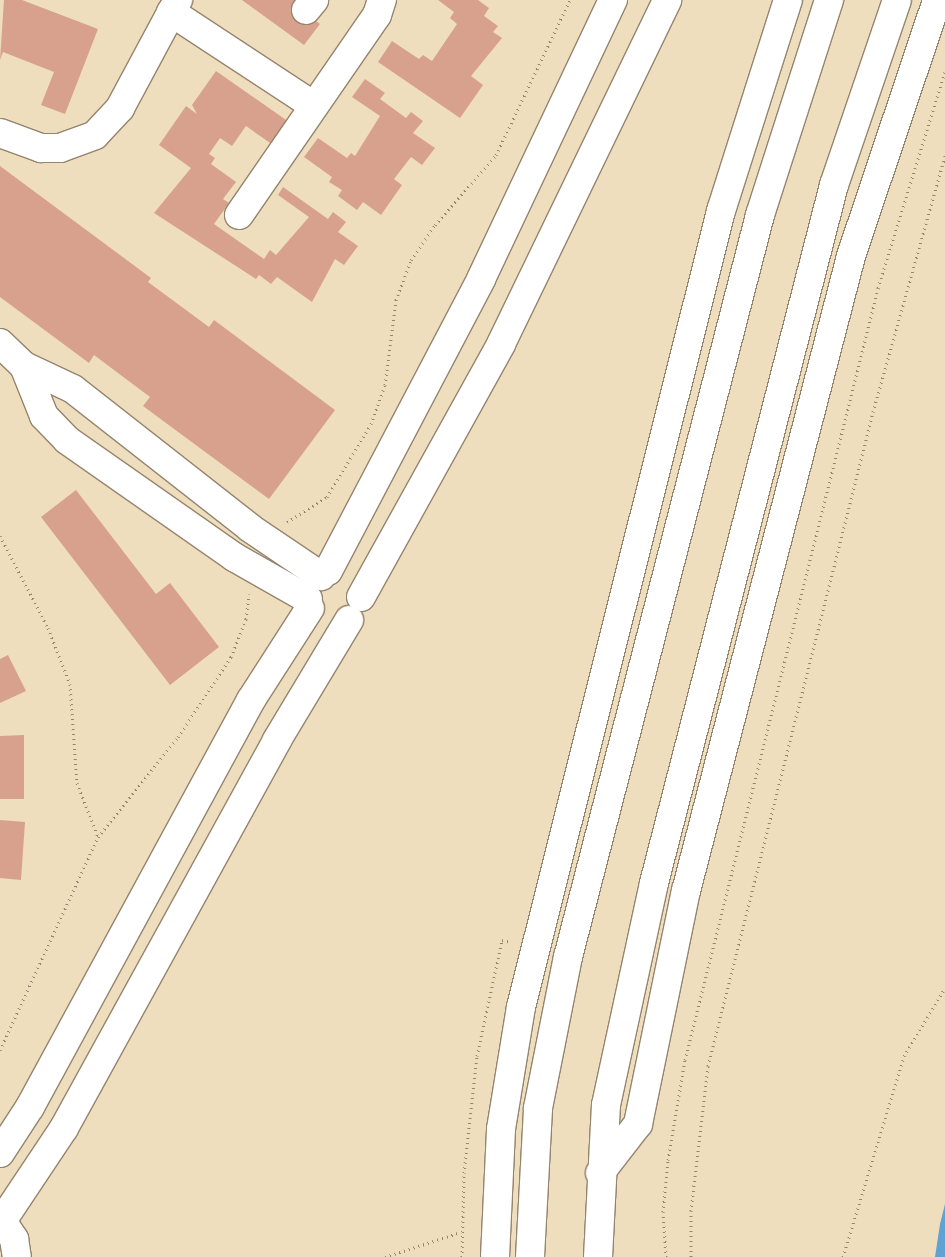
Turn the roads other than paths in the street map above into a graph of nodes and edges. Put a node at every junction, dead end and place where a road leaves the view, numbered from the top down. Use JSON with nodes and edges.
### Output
{"nodes":[{"id":1,"x":382,"y":0,"type":"edge"},
{"id":2,"x":613,"y":0,"type":"edge"},
{"id":3,"x":667,"y":0,"type":"edge"},
{"id":4,"x":788,"y":0,"type":"edge"},
{"id":5,"x":829,"y":0,"type":"edge"},
{"id":6,"x":898,"y":0,"type":"edge"},
{"id":7,"x":936,"y":0,"type":"edge"},
{"id":8,"x":174,"y":6,"type":"edge"},
{"id":9,"x":314,"y":106,"type":"junction"},
{"id":10,"x":0,"y":133,"type":"edge"},
{"id":11,"x":239,"y":215,"type":"dead end"},
{"id":12,"x":0,"y":343,"type":"edge"},
{"id":13,"x":24,"y":366,"type":"junction"},
{"id":14,"x":317,"y":588,"type":"junction"},
{"id":15,"x":355,"y":609,"type":"junction"},
{"id":16,"x":592,"y":711,"type":"junction"},
{"id":17,"x":629,"y":720,"type":"junction"},
{"id":18,"x":536,"y":948,"type":"junction"},
{"id":19,"x":568,"y":957,"type":"junction"},
{"id":20,"x":0,"y":1153,"type":"edge"},
{"id":21,"x":600,"y":1174,"type":"junction"},
{"id":22,"x":1,"y":1222,"type":"edge"},
{"id":23,"x":16,"y":1257,"type":"edge"},
{"id":24,"x":495,"y":1257,"type":"edge"},
{"id":25,"x":530,"y":1257,"type":"edge"},
{"id":26,"x":598,"y":1257,"type":"edge"}],
"edges":[{"from":1,"to":9,"type":"street"},
{"from":2,"to":14,"type":"street"},
{"from":3,"to":15,"type":"street"},
{"from":4,"to":16,"type":"street"},
{"from":5,"to":17,"type":"street"},
{"from":6,"to":21,"type":"street"},
{"from":7,"to":21,"type":"street"},
{"from":8,"to":9,"type":"street"},
{"from":8,"to":10,"type":"street"},
{"from":9,"to":11,"type":"street"},
{"from":12,"to":13,"type":"street"},
{"from":13,"to":14,"type":"street"},
{"from":13,"to":14,"type":"street"},
{"from":14,"to":15,"type":"street"},
{"from":14,"to":15,"type":"street"},
{"from":14,"to":20,"type":"street"},
{"from":15,"to":22,"type":"street"},
{"from":16,"to":17,"type":"street"},
{"from":16,"to":18,"type":"street"},
{"from":17,"to":19,"type":"street"},
{"from":18,"to":19,"type":"street"},
{"from":18,"to":24,"type":"street"},
{"from":19,"to":25,"type":"street"},
{"from":21,"to":26,"type":"street"},
{"from":22,"to":23,"type":"street"}]}
